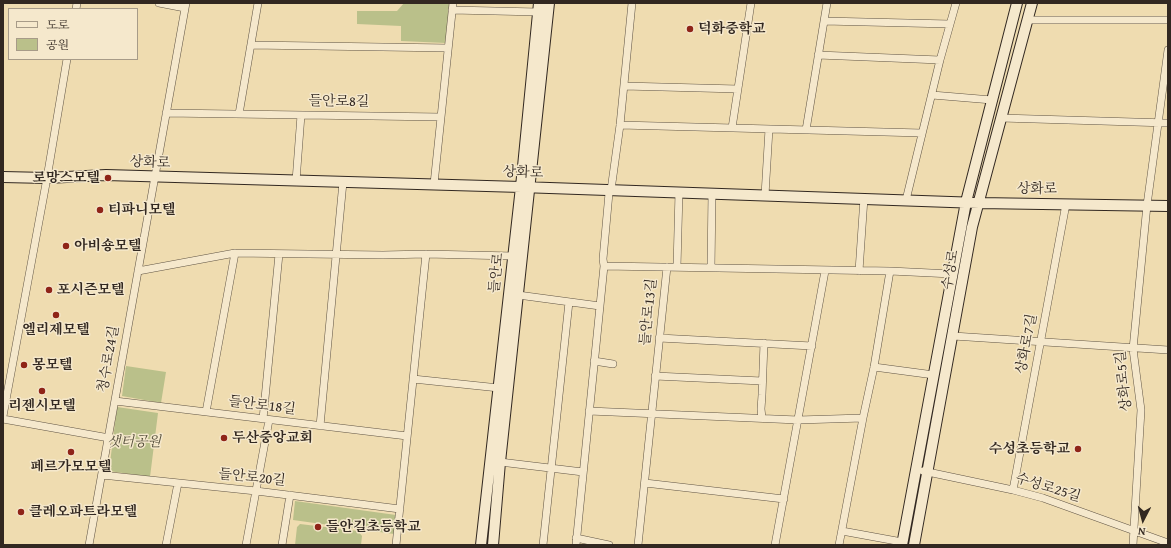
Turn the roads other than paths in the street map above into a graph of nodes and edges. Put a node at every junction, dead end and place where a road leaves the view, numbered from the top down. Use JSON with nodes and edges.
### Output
{"nodes":[{"id":1,"x":159,"y":3,"type":"edge"},
{"id":2,"x":258,"y":3,"type":"edge"},
{"id":3,"x":549,"y":3,"type":"edge"},
{"id":4,"x":632,"y":3,"type":"edge"},
{"id":5,"x":751,"y":3,"type":"edge"},
{"id":6,"x":827,"y":3,"type":"edge"},
{"id":7,"x":956,"y":3,"type":"edge"},
{"id":8,"x":1017,"y":3,"type":"edge"},
{"id":9,"x":1032,"y":3,"type":"edge"},
{"id":10,"x":185,"y":6,"type":"edge"},
{"id":11,"x":453,"y":7,"type":"edge"},
{"id":12,"x":539,"y":7,"type":"edge"},
{"id":13,"x":1028,"y":20,"type":"junction"},
{"id":14,"x":1168,"y":20,"type":"edge"},
{"id":15,"x":824,"y":21,"type":"junction"},
{"id":16,"x":950,"y":24,"type":"junction"},
{"id":17,"x":251,"y":45,"type":"junction"},
{"id":18,"x":448,"y":48,"type":"junction"},
{"id":19,"x":1168,"y":50,"type":"edge"},
{"id":20,"x":818,"y":55,"type":"junction"},
{"id":21,"x":68,"y":60,"type":"edge"},
{"id":22,"x":940,"y":60,"type":"junction"},
{"id":23,"x":624,"y":86,"type":"junction"},
{"id":24,"x":738,"y":90,"type":"junction"},
{"id":25,"x":932,"y":95,"type":"junction"},
{"id":26,"x":992,"y":100,"type":"junction"},
{"id":27,"x":166,"y":113,"type":"junction"},
{"id":28,"x":239,"y":114,"type":"junction"},
{"id":29,"x":301,"y":115,"type":"junction"},
{"id":30,"x":441,"y":117,"type":"junction"},
{"id":31,"x":1001,"y":118,"type":"junction"},
{"id":32,"x":1158,"y":123,"type":"junction"},
{"id":33,"x":1168,"y":123,"type":"edge"},
{"id":34,"x":620,"y":125,"type":"junction"},
{"id":35,"x":732,"y":128,"type":"junction"},
{"id":36,"x":769,"y":129,"type":"junction"},
{"id":37,"x":806,"y":130,"type":"junction"},
{"id":38,"x":922,"y":133,"type":"junction"},
{"id":39,"x":3,"y":177,"type":"edge"},
{"id":40,"x":155,"y":177,"type":"junction"},
{"id":41,"x":47,"y":178,"type":"junction"},
{"id":42,"x":296,"y":180,"type":"junction"},
{"id":43,"x":343,"y":182,"type":"junction"},
{"id":44,"x":434,"y":184,"type":"junction"},
{"id":45,"x":525,"y":187,"type":"junction"},
{"id":46,"x":611,"y":190,"type":"junction"},
{"id":47,"x":679,"y":192,"type":"junction"},
{"id":48,"x":712,"y":193,"type":"junction"},
{"id":49,"x":765,"y":195,"type":"junction"},
{"id":50,"x":864,"y":198,"type":"junction"},
{"id":51,"x":906,"y":200,"type":"junction"},
{"id":52,"x":966,"y":202,"type":"junction"},
{"id":53,"x":979,"y":203,"type":"junction"},
{"id":54,"x":1066,"y":204,"type":"junction"},
{"id":55,"x":1147,"y":205,"type":"junction"},
{"id":56,"x":1168,"y":206,"type":"edge"},
{"id":57,"x":235,"y":253,"type":"junction"},
{"id":58,"x":279,"y":254,"type":"junction"},
{"id":59,"x":426,"y":254,"type":"junction"},
{"id":60,"x":336,"y":255,"type":"junction"},
{"id":61,"x":513,"y":256,"type":"junction"},
{"id":62,"x":604,"y":266,"type":"junction"},
{"id":63,"x":666,"y":267,"type":"junction"},
{"id":64,"x":677,"y":267,"type":"junction"},
{"id":65,"x":711,"y":268,"type":"junction"},
{"id":66,"x":138,"y":271,"type":"junction"},
{"id":67,"x":825,"y":271,"type":"junction"},
{"id":68,"x":859,"y":271,"type":"junction"},
{"id":69,"x":890,"y":271,"type":"junction"},
{"id":70,"x":952,"y":274,"type":"junction"},
{"id":71,"x":518,"y":295,"type":"junction"},
{"id":72,"x":569,"y":302,"type":"junction"},
{"id":73,"x":600,"y":306,"type":"junction"},
{"id":74,"x":953,"y":336,"type":"junction"},
{"id":75,"x":659,"y":338,"type":"junction"},
{"id":76,"x":764,"y":343,"type":"junction"},
{"id":77,"x":1040,"y":343,"type":"junction"},
{"id":78,"x":812,"y":346,"type":"junction"},
{"id":79,"x":1133,"y":349,"type":"junction"},
{"id":80,"x":1168,"y":350,"type":"edge"},
{"id":81,"x":594,"y":361,"type":"junction"},
{"id":82,"x":613,"y":364,"type":"dead end"},
{"id":83,"x":874,"y":367,"type":"junction"},
{"id":84,"x":934,"y":375,"type":"junction"},
{"id":85,"x":656,"y":376,"type":"junction"},
{"id":86,"x":413,"y":378,"type":"junction"},
{"id":87,"x":762,"y":381,"type":"junction"},
{"id":88,"x":499,"y":388,"type":"junction"},
{"id":89,"x":115,"y":401,"type":"junction"},
{"id":90,"x":589,"y":411,"type":"junction"},
{"id":91,"x":206,"y":412,"type":"junction"},
{"id":92,"x":652,"y":414,"type":"junction"},
{"id":93,"x":3,"y":416,"type":"edge"},
{"id":94,"x":762,"y":418,"type":"junction"},
{"id":95,"x":863,"y":418,"type":"junction"},
{"id":96,"x":3,"y":419,"type":"edge"},
{"id":97,"x":266,"y":419,"type":"junction"},
{"id":98,"x":798,"y":420,"type":"junction"},
{"id":99,"x":320,"y":426,"type":"junction"},
{"id":100,"x":407,"y":436,"type":"junction"},
{"id":101,"x":108,"y":438,"type":"junction"},
{"id":102,"x":500,"y":462,"type":"junction"},
{"id":103,"x":551,"y":468,"type":"junction"},
{"id":104,"x":916,"y":470,"type":"junction"},
{"id":105,"x":583,"y":472,"type":"junction"},
{"id":106,"x":928,"y":472,"type":"junction"},
{"id":107,"x":102,"y":475,"type":"junction"},
{"id":108,"x":178,"y":483,"type":"junction"},
{"id":109,"x":645,"y":484,"type":"junction"},
{"id":110,"x":1013,"y":490,"type":"junction"},
{"id":111,"x":256,"y":491,"type":"junction"},
{"id":112,"x":290,"y":495,"type":"junction"},
{"id":113,"x":784,"y":499,"type":"junction"},
{"id":114,"x":400,"y":509,"type":"junction"},
{"id":115,"x":842,"y":531,"type":"junction"},
{"id":116,"x":1134,"y":531,"type":"junction"},
{"id":117,"x":576,"y":542,"type":"edge"},
{"id":118,"x":1168,"y":543,"type":"edge"},
{"id":119,"x":902,"y":544,"type":"edge"},
{"id":120,"x":90,"y":545,"type":"edge"},
{"id":121,"x":166,"y":545,"type":"edge"},
{"id":122,"x":246,"y":545,"type":"edge"},
{"id":123,"x":282,"y":545,"type":"edge"},
{"id":124,"x":396,"y":545,"type":"edge"},
{"id":125,"x":481,"y":545,"type":"edge"},
{"id":126,"x":494,"y":545,"type":"edge"},
{"id":127,"x":543,"y":545,"type":"edge"},
{"id":128,"x":609,"y":545,"type":"edge"},
{"id":129,"x":638,"y":545,"type":"edge"},
{"id":130,"x":775,"y":545,"type":"edge"},
{"id":131,"x":839,"y":545,"type":"edge"},
{"id":132,"x":914,"y":545,"type":"edge"},
{"id":133,"x":1133,"y":545,"type":"edge"}],
"edges":[{"from":1,"to":10,"type":"street"},
{"from":2,"to":17,"type":"street"},
{"from":3,"to":45,"type":"main road","name":"들안로"},
{"from":4,"to":23,"type":"street"},
{"from":5,"to":24,"type":"street"},
{"from":6,"to":15,"type":"street"},
{"from":7,"to":16,"type":"street"},
{"from":8,"to":26,"type":"main road","name":"수성로"},
{"from":9,"to":13,"type":"main road","name":"수성로"},
{"from":10,"to":27,"type":"street","name":"청수로24길"},
{"from":11,"to":12,"type":"street"},
{"from":11,"to":18,"type":"street"},
{"from":12,"to":45,"type":"main road","name":"들안로"},
{"from":13,"to":14,"type":"street"},
{"from":13,"to":31,"type":"main road","name":"수성로"},
{"from":15,"to":16,"type":"street"},
{"from":15,"to":20,"type":"street"},
{"from":16,"to":22,"type":"street"},
{"from":17,"to":18,"type":"street"},
{"from":17,"to":28,"type":"street"},
{"from":18,"to":30,"type":"street"},
{"from":19,"to":32,"type":"street","name":"상화로5길"},
{"from":20,"to":22,"type":"street"},
{"from":20,"to":37,"type":"street"},
{"from":21,"to":41,"type":"street"},
{"from":22,"to":25,"type":"street"},
{"from":23,"to":24,"type":"street"},
{"from":23,"to":34,"type":"street"},
{"from":24,"to":35,"type":"street"},
{"from":25,"to":26,"type":"street"},
{"from":25,"to":38,"type":"street"},
{"from":26,"to":52,"type":"main road","name":"수성로"},
{"from":27,"to":28,"type":"street","name":"들안로8길"},
{"from":27,"to":40,"type":"street","name":"청수로24길"},
{"from":28,"to":29,"type":"street","name":"들안로8길"},
{"from":29,"to":30,"type":"street","name":"들안로8길"},
{"from":29,"to":42,"type":"street"},
{"from":30,"to":44,"type":"street"},
{"from":31,"to":32,"type":"street"},
{"from":31,"to":53,"type":"main road","name":"수성로"},
{"from":32,"to":33,"type":"street"},
{"from":32,"to":55,"type":"street","name":"상화로5길"},
{"from":34,"to":35,"type":"street"},
{"from":34,"to":46,"type":"street"},
{"from":35,"to":36,"type":"street"},
{"from":36,"to":37,"type":"street"},
{"from":36,"to":49,"type":"street"},
{"from":37,"to":38,"type":"street"},
{"from":38,"to":51,"type":"street"},
{"from":39,"to":41,"type":"main road","name":"상화로"},
{"from":40,"to":41,"type":"main road","name":"상화로"},
{"from":40,"to":42,"type":"main road","name":"상화로"},
{"from":40,"to":66,"type":"street","name":"청수로24길"},
{"from":41,"to":93,"type":"street"},
{"from":42,"to":43,"type":"main road","name":"상화로"},
{"from":43,"to":44,"type":"main road","name":"상화로"},
{"from":43,"to":60,"type":"street"},
{"from":44,"to":45,"type":"main road","name":"상화로"},
{"from":45,"to":46,"type":"main road","name":"상화로"},
{"from":45,"to":61,"type":"main road","name":"들안로"},
{"from":45,"to":71,"type":"main road","name":"들안로"},
{"from":46,"to":47,"type":"main road","name":"상화로"},
{"from":46,"to":62,"type":"street"},
{"from":47,"to":48,"type":"main road","name":"상화로"},
{"from":47,"to":64,"type":"street"},
{"from":48,"to":49,"type":"main road","name":"상화로"},
{"from":48,"to":65,"type":"street"},
{"from":49,"to":50,"type":"main road","name":"상화로"},
{"from":50,"to":51,"type":"main road","name":"상화로"},
{"from":50,"to":68,"type":"street"},
{"from":51,"to":52,"type":"main road","name":"상화로"},
{"from":52,"to":53,"type":"main road","name":"상화로"},
{"from":52,"to":70,"type":"main road","name":"수성로"},
{"from":53,"to":54,"type":"main road","name":"상화로"},
{"from":53,"to":74,"type":"main road","name":"수성로"},
{"from":54,"to":55,"type":"main road","name":"상화로"},
{"from":54,"to":77,"type":"street","name":"상화로7길"},
{"from":55,"to":56,"type":"main road","name":"상화로"},
{"from":55,"to":79,"type":"street","name":"상화로5길"},
{"from":57,"to":58,"type":"street"},
{"from":57,"to":66,"type":"street"},
{"from":57,"to":91,"type":"street"},
{"from":58,"to":60,"type":"street"},
{"from":58,"to":97,"type":"street"},
{"from":59,"to":60,"type":"street"},
{"from":59,"to":61,"type":"street"},
{"from":59,"to":86,"type":"street"},
{"from":60,"to":99,"type":"street"},
{"from":61,"to":88,"type":"main road","name":"들안로"},
{"from":62,"to":63,"type":"street","name":"들안로13길"},
{"from":62,"to":73,"type":"street"},
{"from":63,"to":64,"type":"street","name":"수성로"},
{"from":63,"to":75,"type":"street","name":"들안로13길"},
{"from":64,"to":65,"type":"street","name":"수성로"},
{"from":65,"to":67,"type":"street","name":"수성로"},
{"from":66,"to":89,"type":"street","name":"청수로24길"},
{"from":67,"to":68,"type":"street","name":"수성로"},
{"from":67,"to":78,"type":"street"},
{"from":68,"to":69,"type":"street","name":"수성로"},
{"from":69,"to":70,"type":"street","name":"수성로"},
{"from":69,"to":83,"type":"street"},
{"from":70,"to":84,"type":"main road","name":"수성로"},
{"from":71,"to":72,"type":"street"},
{"from":71,"to":102,"type":"main road","name":"들안로"},
{"from":72,"to":73,"type":"street"},
{"from":72,"to":103,"type":"street"},
{"from":73,"to":81,"type":"street"},
{"from":74,"to":77,"type":"street"},
{"from":74,"to":106,"type":"main road","name":"수성로"},
{"from":75,"to":76,"type":"street"},
{"from":75,"to":85,"type":"street","name":"들안로13길"},
{"from":76,"to":78,"type":"street"},
{"from":76,"to":87,"type":"street"},
{"from":77,"to":79,"type":"street"},
{"from":77,"to":110,"type":"street","name":"상화로7길"},
{"from":78,"to":98,"type":"street"},
{"from":79,"to":80,"type":"street"},
{"from":79,"to":116,"type":"street","name":"상화로5길"},
{"from":81,"to":82,"type":"street"},
{"from":81,"to":90,"type":"street"},
{"from":83,"to":84,"type":"street"},
{"from":83,"to":95,"type":"street"},
{"from":84,"to":104,"type":"main road","name":"수성로"},
{"from":85,"to":87,"type":"street"},
{"from":85,"to":92,"type":"street","name":"들안로13길"},
{"from":86,"to":88,"type":"street"},
{"from":86,"to":100,"type":"street"},
{"from":87,"to":94,"type":"street"},
{"from":88,"to":125,"type":"main road","name":"들안로"},
{"from":89,"to":91,"type":"street","name":"들안로18길"},
{"from":89,"to":101,"type":"street","name":"청수로24길"},
{"from":90,"to":92,"type":"street"},
{"from":90,"to":105,"type":"street"},
{"from":91,"to":97,"type":"street","name":"들안로18길"},
{"from":92,"to":94,"type":"street"},
{"from":92,"to":109,"type":"street","name":"들안로13길"},
{"from":94,"to":98,"type":"street"},
{"from":95,"to":98,"type":"street"},
{"from":95,"to":115,"type":"street"},
{"from":96,"to":101,"type":"street"},
{"from":97,"to":99,"type":"street","name":"들안로18길"},
{"from":97,"to":111,"type":"street"},
{"from":98,"to":113,"type":"street"},
{"from":99,"to":100,"type":"street","name":"들안로18길"},
{"from":100,"to":114,"type":"street"},
{"from":101,"to":107,"type":"street","name":"청수로24길"},
{"from":102,"to":103,"type":"street"},
{"from":102,"to":126,"type":"main road","name":"들안로"},
{"from":103,"to":105,"type":"street"},
{"from":103,"to":127,"type":"street"},
{"from":104,"to":106,"type":"street","name":"수성로25길"},
{"from":104,"to":119,"type":"main road","name":"수성로"},
{"from":105,"to":117,"type":"street"},
{"from":106,"to":110,"type":"street","name":"수성로25길"},
{"from":106,"to":132,"type":"main road","name":"수성로"},
{"from":107,"to":108,"type":"street","name":"들안로20길"},
{"from":107,"to":120,"type":"street","name":"청수로24길"},
{"from":108,"to":111,"type":"street","name":"들안로20길"},
{"from":108,"to":121,"type":"street"},
{"from":109,"to":113,"type":"street"},
{"from":109,"to":129,"type":"street","name":"들안로13길"},
{"from":110,"to":116,"type":"street","name":"수성로25길"},
{"from":111,"to":112,"type":"street","name":"들안로20길"},
{"from":111,"to":122,"type":"street"},
{"from":112,"to":114,"type":"street","name":"들안로20길"},
{"from":112,"to":123,"type":"street"},
{"from":113,"to":130,"type":"street"},
{"from":114,"to":124,"type":"street"},
{"from":115,"to":119,"type":"street","name":"수성로"},
{"from":115,"to":131,"type":"street"},
{"from":116,"to":118,"type":"street","name":"수성로25길"},
{"from":116,"to":133,"type":"street","name":"상화로5길"},
{"from":117,"to":128,"type":"street"}]}
